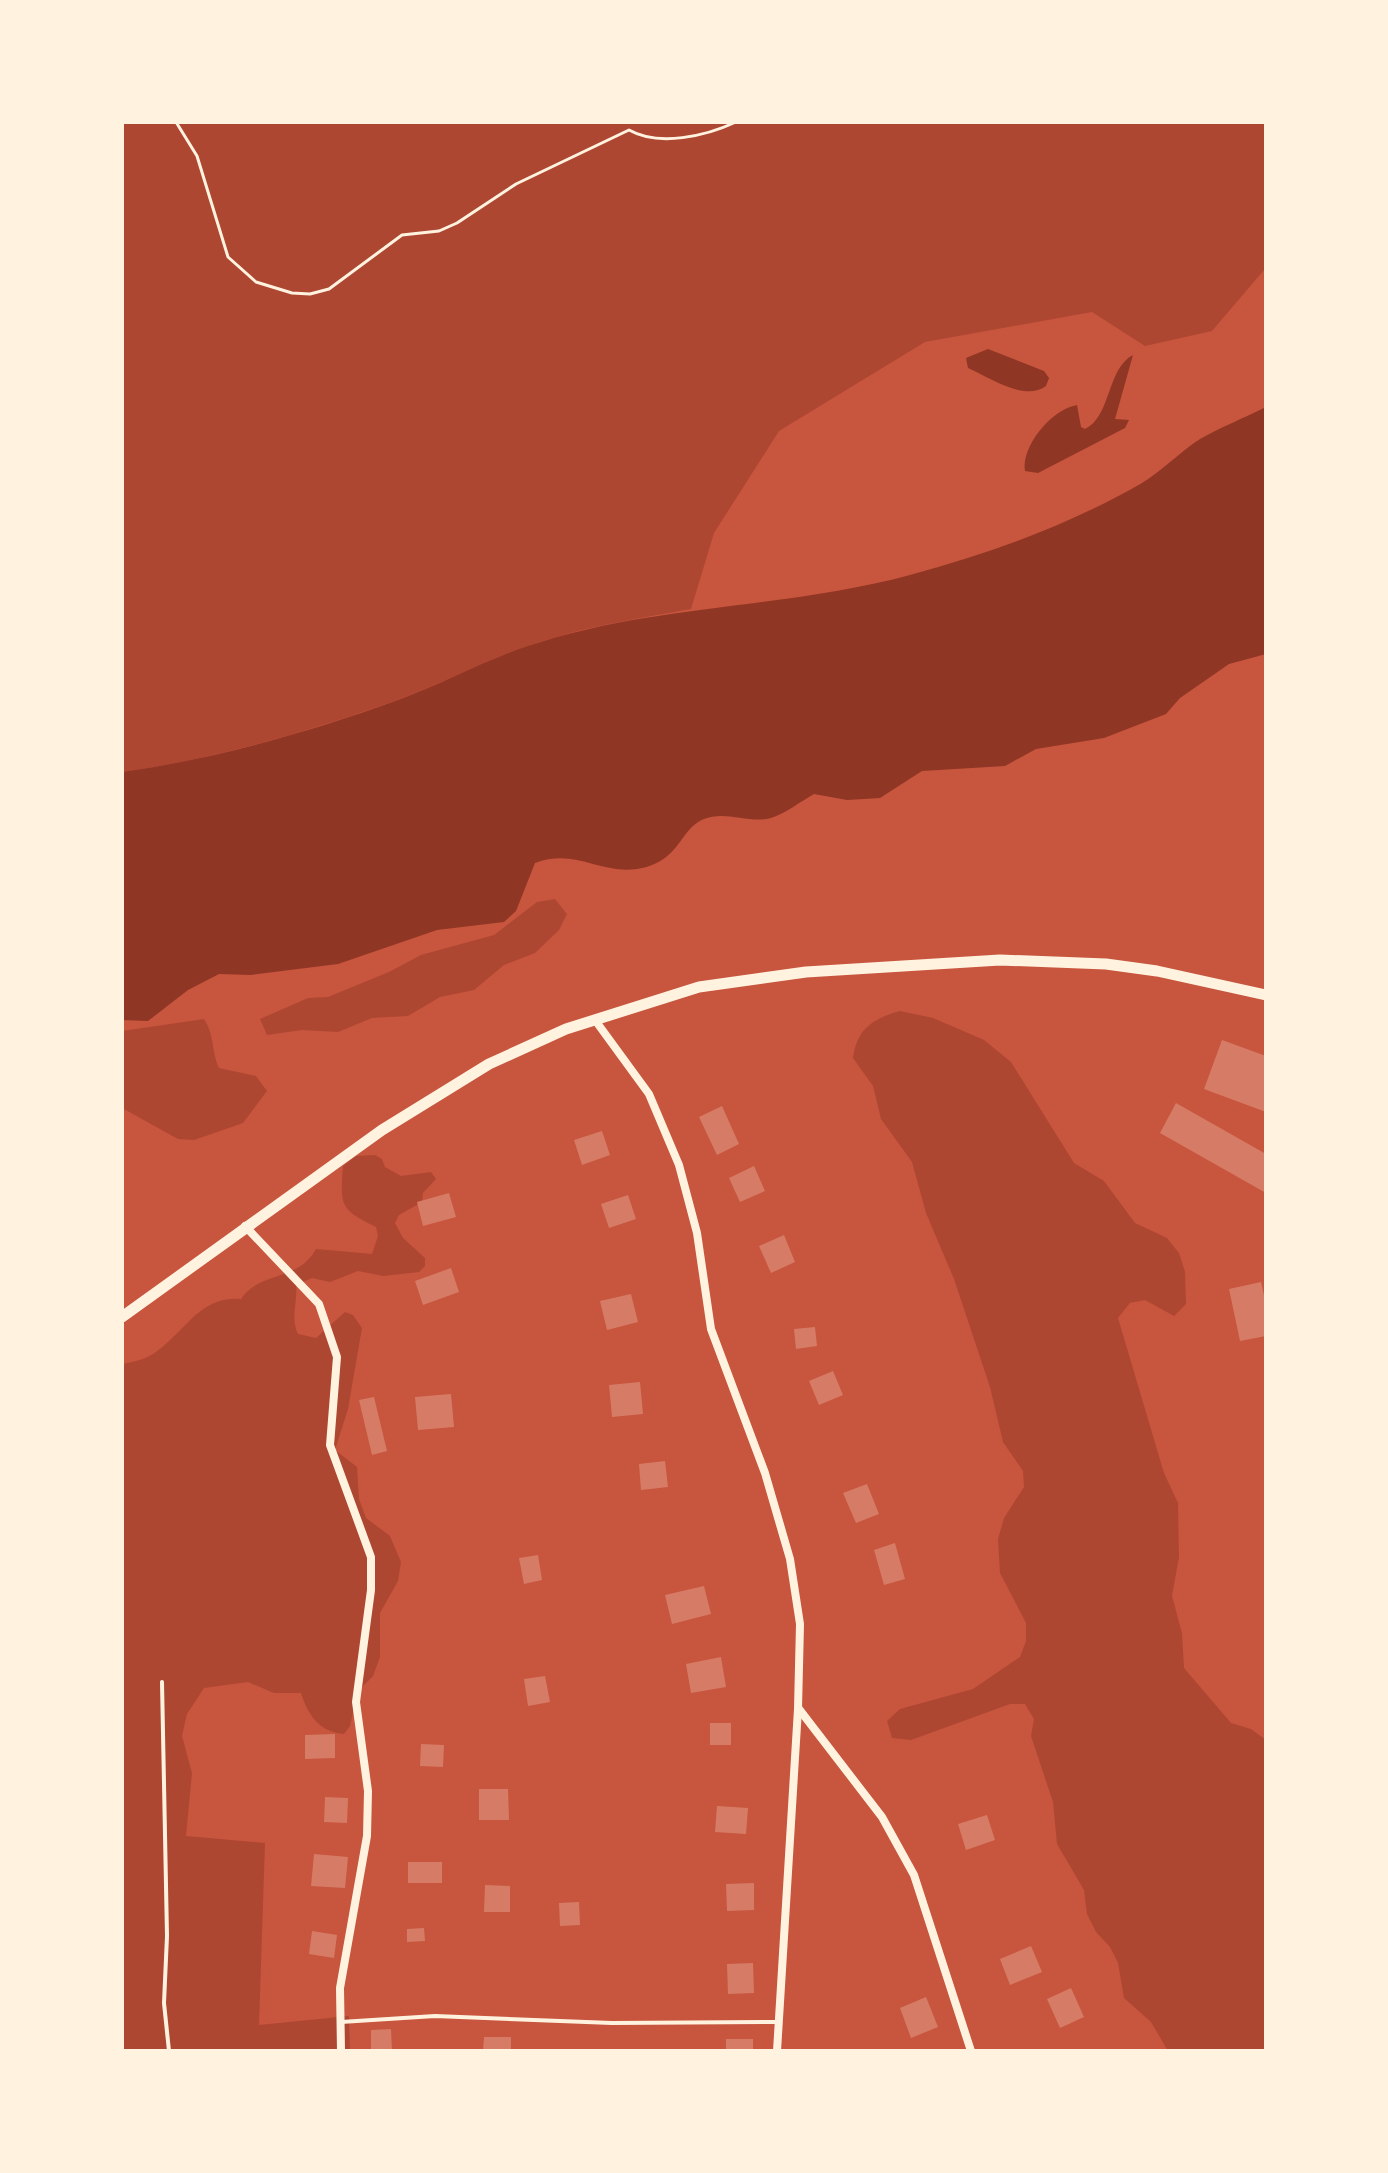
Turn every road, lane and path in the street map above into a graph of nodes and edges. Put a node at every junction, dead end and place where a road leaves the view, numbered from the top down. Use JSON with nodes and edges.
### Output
{"nodes":[{"id":1,"x":176,"y":122,"type":"edge"},
{"id":2,"x":736,"y":122,"type":"edge"},
{"id":3,"x":1266,"y":995,"type":"edge"},
{"id":4,"x":595,"y":1020,"type":"junction"},
{"id":5,"x":245,"y":1226,"type":"junction"},
{"id":6,"x":122,"y":1317,"type":"edge"},
{"id":7,"x":162,"y":1682,"type":"dead end"},
{"id":8,"x":798,"y":1709,"type":"junction"},
{"id":9,"x":341,"y":2022,"type":"junction"},
{"id":10,"x":777,"y":2022,"type":"junction"},
{"id":11,"x":169,"y":2051,"type":"edge"},
{"id":12,"x":341,"y":2051,"type":"edge"},
{"id":13,"x":777,"y":2051,"type":"edge"},
{"id":14,"x":971,"y":2051,"type":"edge"}],
"edges":[{"from":1,"to":2,"type":"path"},
{"from":3,"to":4,"type":"street"},
{"from":4,"to":5,"type":"street"},
{"from":4,"to":8,"type":"street"},
{"from":5,"to":6,"type":"street"},
{"from":5,"to":9,"type":"street"},
{"from":7,"to":11,"type":"lane"},
{"from":8,"to":10,"type":"street"},
{"from":8,"to":14,"type":"street"},
{"from":9,"to":10,"type":"lane"},
{"from":9,"to":12,"type":"street"},
{"from":10,"to":13,"type":"street"}]}
